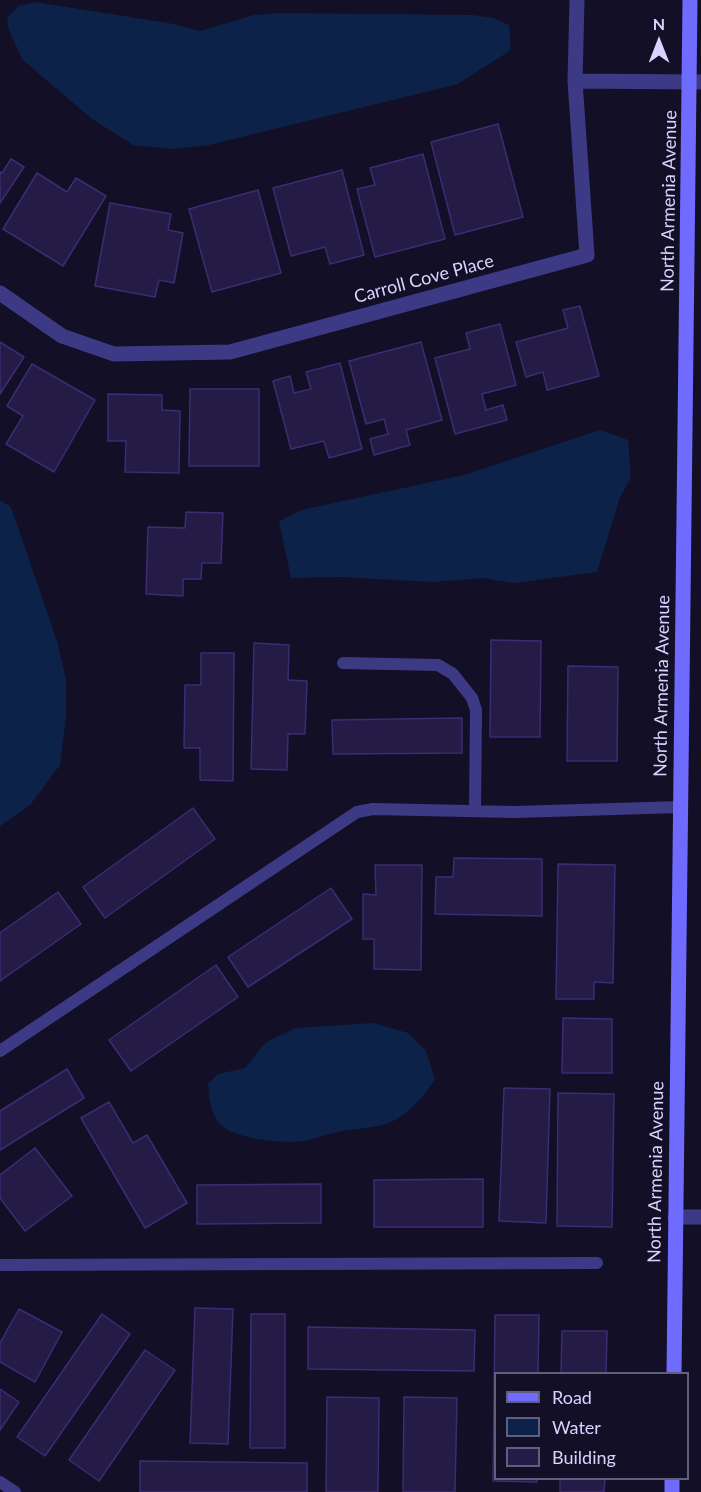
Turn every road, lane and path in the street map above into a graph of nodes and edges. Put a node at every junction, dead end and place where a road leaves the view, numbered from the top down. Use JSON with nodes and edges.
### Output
{"nodes":[{"id":1,"x":577,"y":0,"type":"edge"},
{"id":2,"x":690,"y":0,"type":"edge"},
{"id":3,"x":574,"y":81,"type":"junction"},
{"id":4,"x":695,"y":82,"type":"edge"},
{"id":5,"x":0,"y":293,"type":"edge"},
{"id":6,"x":343,"y":663,"type":"dead end"},
{"id":7,"x":680,"y":807,"type":"junction"},
{"id":8,"x":475,"y":811,"type":"junction"},
{"id":9,"x":0,"y":1051,"type":"edge"},
{"id":10,"x":675,"y":1216,"type":"junction"},
{"id":11,"x":701,"y":1216,"type":"edge"},
{"id":12,"x":597,"y":1263,"type":"dead end"},
{"id":13,"x":0,"y":1265,"type":"edge"},
{"id":14,"x":674,"y":1372,"type":"edge"},
{"id":15,"x":0,"y":1482,"type":"edge"},
{"id":16,"x":15,"y":1492,"type":"edge"}],
"edges":[{"from":1,"to":3,"type":"street"},
{"from":2,"to":4,"type":"main road","name":"North Armenia Avenue"},
{"from":3,"to":4,"type":"street"},
{"from":3,"to":5,"type":"street","name":"Carroll Cove Place"},
{"from":4,"to":7,"type":"main road","name":"North Armenia Avenue"},
{"from":6,"to":8,"type":"lane"},
{"from":7,"to":8,"type":"lane"},
{"from":7,"to":10,"type":"main road","name":"North Armenia Avenue"},
{"from":8,"to":9,"type":"lane"},
{"from":10,"to":11,"type":"street"},
{"from":10,"to":14,"type":"main road","name":"North Armenia Avenue"},
{"from":12,"to":13,"type":"lane"},
{"from":15,"to":16,"type":"lane"}]}
